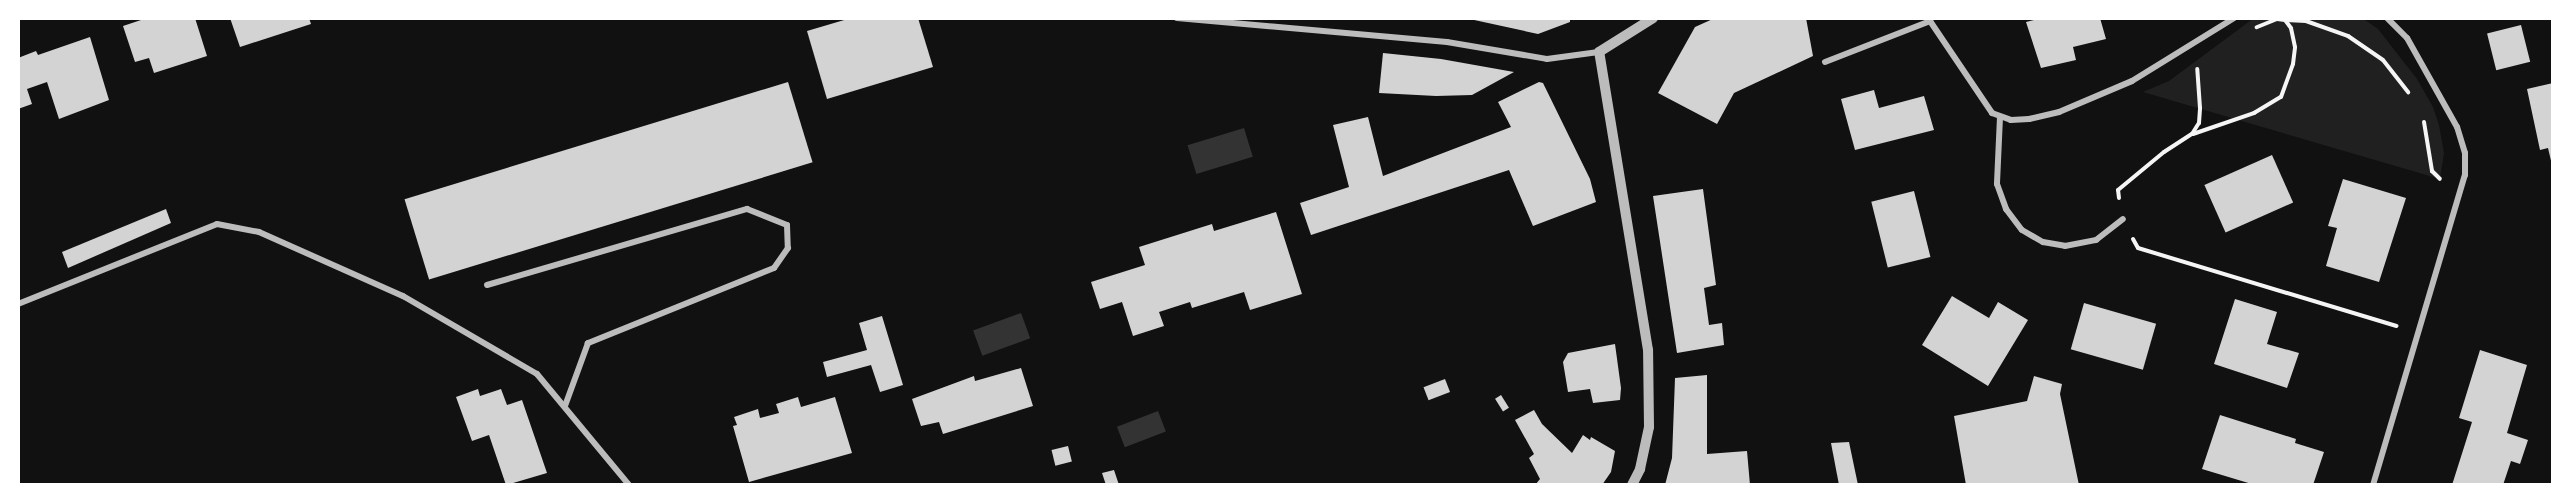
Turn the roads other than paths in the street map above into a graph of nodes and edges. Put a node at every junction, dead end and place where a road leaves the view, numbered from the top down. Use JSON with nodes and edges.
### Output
{"nodes":[{"id":1,"x":1177,"y":18,"type":"edge"},
{"id":2,"x":1653,"y":18,"type":"edge"},
{"id":3,"x":2234,"y":18,"type":"edge"},
{"id":4,"x":2387,"y":18,"type":"edge"},
{"id":5,"x":1933,"y":19,"type":"edge"},
{"id":6,"x":1599,"y":52,"type":"junction"},
{"id":7,"x":1826,"y":62,"type":"dead end"},
{"id":8,"x":2000,"y":117,"type":"junction"},
{"id":9,"x":2122,"y":219,"type":"road end"},
{"id":10,"x":487,"y":285,"type":"dead end"},
{"id":11,"x":18,"y":304,"type":"edge"},
{"id":12,"x":565,"y":406,"type":"junction"},
{"id":13,"x":629,"y":485,"type":"edge"},
{"id":14,"x":1632,"y":485,"type":"edge"},
{"id":15,"x":2373,"y":485,"type":"edge"}],
"edges":[{"from":1,"to":6,"type":"street"},
{"from":2,"to":6,"type":"street"},
{"from":3,"to":8,"type":"street"},
{"from":4,"to":15,"type":"street"},
{"from":5,"to":7,"type":"street"},
{"from":5,"to":8,"type":"street"},
{"from":6,"to":14,"type":"street"},
{"from":8,"to":9,"type":"street"},
{"from":10,"to":12,"type":"street"},
{"from":11,"to":12,"type":"street"},
{"from":12,"to":13,"type":"street"}]}
